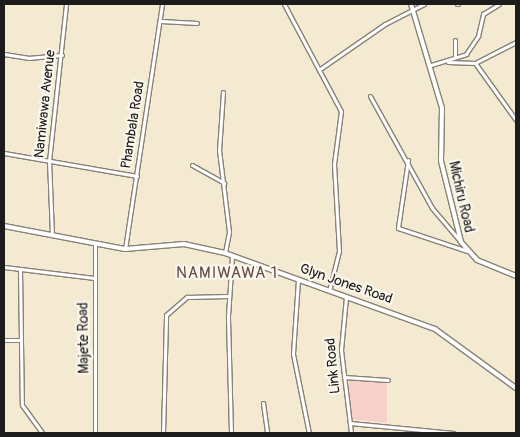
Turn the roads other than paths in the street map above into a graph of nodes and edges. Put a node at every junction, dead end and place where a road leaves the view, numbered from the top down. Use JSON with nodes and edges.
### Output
{"nodes":[{"id":1,"x":66,"y":4,"type":"edge"},
{"id":2,"x":162,"y":4,"type":"edge"},
{"id":3,"x":284,"y":4,"type":"edge"},
{"id":4,"x":411,"y":4,"type":"edge"},
{"id":5,"x":424,"y":4,"type":"edge"},
{"id":6,"x":499,"y":4,"type":"edge"},
{"id":7,"x":493,"y":6,"type":"edge"},
{"id":8,"x":412,"y":10,"type":"junction"},
{"id":9,"x":161,"y":22,"type":"junction"},
{"id":10,"x":197,"y":24,"type":"dead end"},
{"id":11,"x":455,"y":40,"type":"dead end"},
{"id":12,"x":516,"y":42,"type":"edge"},
{"id":13,"x":4,"y":54,"type":"edge"},
{"id":14,"x":62,"y":55,"type":"junction"},
{"id":15,"x":455,"y":56,"type":"junction"},
{"id":16,"x":447,"y":62,"type":"junction"},
{"id":17,"x":475,"y":63,"type":"junction"},
{"id":18,"x":431,"y":64,"type":"junction"},
{"id":19,"x":320,"y":68,"type":"junction"},
{"id":20,"x":223,"y":92,"type":"dead end"},
{"id":21,"x":370,"y":96,"type":"dead end"},
{"id":22,"x":516,"y":120,"type":"edge"},
{"id":23,"x":4,"y":153,"type":"edge"},
{"id":24,"x":408,"y":160,"type":"junction"},
{"id":25,"x":49,"y":161,"type":"junction"},
{"id":26,"x":192,"y":165,"type":"dead end"},
{"id":27,"x":136,"y":176,"type":"junction"},
{"id":28,"x":224,"y":183,"type":"junction"},
{"id":29,"x":4,"y":226,"type":"edge"},
{"id":30,"x":52,"y":236,"type":"junction"},
{"id":31,"x":461,"y":242,"type":"junction"},
{"id":32,"x":96,"y":243,"type":"junction"},
{"id":33,"x":125,"y":249,"type":"junction"},
{"id":34,"x":467,"y":251,"type":"junction"},
{"id":35,"x":225,"y":253,"type":"junction"},
{"id":36,"x":232,"y":256,"type":"junction"},
{"id":37,"x":4,"y":267,"type":"edge"},
{"id":38,"x":20,"y":270,"type":"junction"},
{"id":39,"x":516,"y":276,"type":"edge"},
{"id":40,"x":94,"y":278,"type":"junction"},
{"id":41,"x":298,"y":280,"type":"junction"},
{"id":42,"x":329,"y":291,"type":"junction"},
{"id":43,"x":228,"y":296,"type":"junction"},
{"id":44,"x":346,"y":297,"type":"junction"},
{"id":45,"x":4,"y":340,"type":"edge"},
{"id":46,"x":20,"y":340,"type":"junction"},
{"id":47,"x":344,"y":377,"type":"junction"},
{"id":48,"x":388,"y":380,"type":"dead end"},
{"id":49,"x":516,"y":388,"type":"edge"},
{"id":50,"x":263,"y":403,"type":"dead end"},
{"id":51,"x":350,"y":423,"type":"junction"},
{"id":52,"x":421,"y":432,"type":"edge"},
{"id":53,"x":42,"y":433,"type":"edge"},
{"id":54,"x":95,"y":433,"type":"edge"},
{"id":55,"x":163,"y":433,"type":"edge"},
{"id":56,"x":230,"y":433,"type":"edge"},
{"id":57,"x":267,"y":433,"type":"edge"},
{"id":58,"x":309,"y":433,"type":"edge"},
{"id":59,"x":351,"y":433,"type":"edge"},
{"id":60,"x":453,"y":433,"type":"edge"}],
"edges":[{"from":1,"to":14,"type":"street","name":"Namiwawa Avenue"},
{"from":2,"to":9,"type":"street","name":"Phambala Road"},
{"from":3,"to":19,"type":"street"},
{"from":4,"to":8,"type":"street","name":"Michiru Road"},
{"from":5,"to":8,"type":"street"},
{"from":6,"to":7,"type":"street"},
{"from":7,"to":15,"type":"street"},
{"from":8,"to":18,"type":"street","name":"Michiru Road"},
{"from":8,"to":19,"type":"street"},
{"from":9,"to":10,"type":"street"},
{"from":9,"to":27,"type":"street","name":"Phambala Road"},
{"from":11,"to":15,"type":"street"},
{"from":12,"to":17,"type":"street"},
{"from":13,"to":14,"type":"street"},
{"from":14,"to":25,"type":"street","name":"Namiwawa Avenue"},
{"from":15,"to":16,"type":"street"},
{"from":16,"to":17,"type":"street"},
{"from":16,"to":18,"type":"street"},
{"from":17,"to":22,"type":"street"},
{"from":18,"to":31,"type":"street","name":"Michiru Road"},
{"from":19,"to":42,"type":"street"},
{"from":20,"to":28,"type":"street"},
{"from":21,"to":24,"type":"street"},
{"from":23,"to":25,"type":"street"},
{"from":24,"to":31,"type":"street"},
{"from":24,"to":34,"type":"street"},
{"from":25,"to":27,"type":"street"},
{"from":25,"to":30,"type":"street","name":"Namiwawa Avenue"},
{"from":26,"to":28,"type":"street"},
{"from":27,"to":33,"type":"street","name":"Phambala Road"},
{"from":28,"to":35,"type":"street"},
{"from":29,"to":30,"type":"street","name":"Glyn Jones Road"},
{"from":30,"to":32,"type":"street","name":"Glyn Jones Road"},
{"from":31,"to":34,"type":"street","name":"Michiru Road"},
{"from":32,"to":33,"type":"street","name":"Glyn Jones Road"},
{"from":32,"to":40,"type":"street","name":"Majete Road"},
{"from":33,"to":35,"type":"street","name":"Glyn Jones Road"},
{"from":34,"to":39,"type":"street","name":"Michiru Road"},
{"from":35,"to":36,"type":"street","name":"Glyn Jones Road"},
{"from":36,"to":41,"type":"street","name":"Glyn Jones Road"},
{"from":36,"to":43,"type":"street"},
{"from":37,"to":38,"type":"street"},
{"from":38,"to":40,"type":"street"},
{"from":38,"to":46,"type":"street"},
{"from":40,"to":54,"type":"street","name":"Majete Road"},
{"from":41,"to":42,"type":"street","name":"Glyn Jones Road"},
{"from":41,"to":58,"type":"street"},
{"from":42,"to":44,"type":"street","name":"Glyn Jones Road"},
{"from":43,"to":55,"type":"street"},
{"from":43,"to":56,"type":"street"},
{"from":44,"to":47,"type":"street","name":"Link Road"},
{"from":44,"to":49,"type":"street","name":"Glyn Jones Road"},
{"from":45,"to":46,"type":"street"},
{"from":46,"to":53,"type":"street"},
{"from":47,"to":48,"type":"street"},
{"from":47,"to":51,"type":"street","name":"Link Road"},
{"from":50,"to":57,"type":"street"},
{"from":51,"to":52,"type":"street"},
{"from":51,"to":59,"type":"street","name":"Link Road"},
{"from":52,"to":60,"type":"street"}]}
